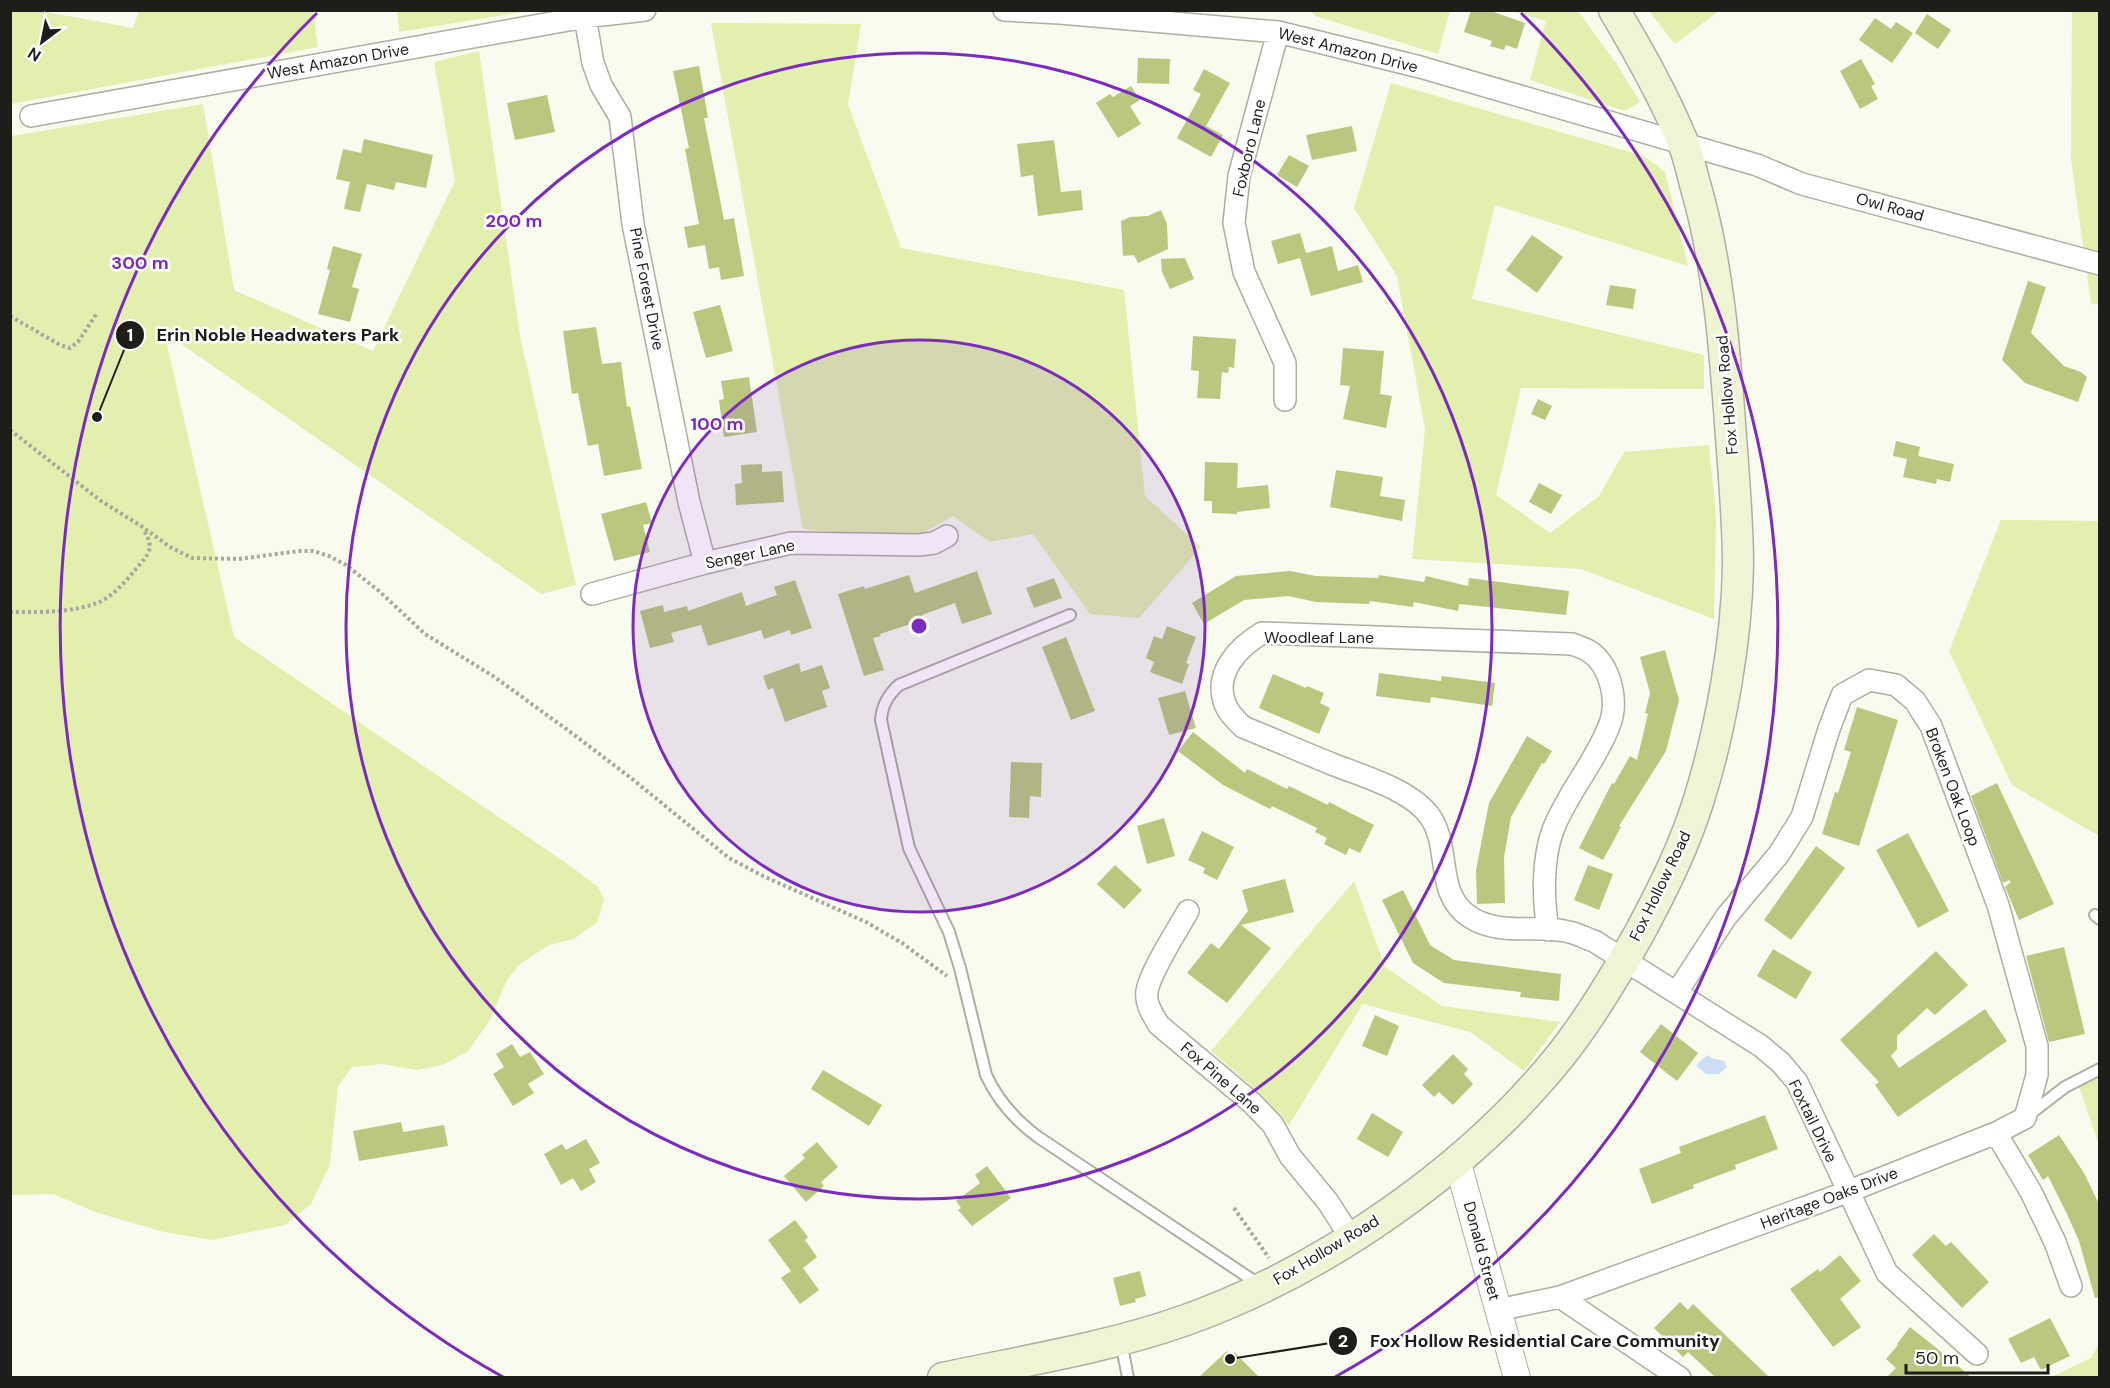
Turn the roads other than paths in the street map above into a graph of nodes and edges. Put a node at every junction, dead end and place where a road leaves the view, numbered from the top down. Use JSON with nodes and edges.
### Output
{"nodes":[{"id":1,"x":645,"y":10,"type":"edge"},
{"id":2,"x":1004,"y":10,"type":"edge"},
{"id":3,"x":1614,"y":10,"type":"edge"},
{"id":4,"x":585,"y":17,"type":"junction"},
{"id":5,"x":1278,"y":32,"type":"junction"},
{"id":6,"x":31,"y":116,"type":"dead end"},
{"id":7,"x":1683,"y":143,"type":"junction"},
{"id":8,"x":2100,"y":264,"type":"edge"},
{"id":9,"x":1285,"y":400,"type":"dead end"},
{"id":10,"x":947,"y":536,"type":"dead end"},
{"id":11,"x":705,"y":563,"type":"junction"},
{"id":12,"x":592,"y":594,"type":"dead end"},
{"id":13,"x":1070,"y":615,"type":"dead end"},
{"id":14,"x":1188,"y":911,"type":"dead end"},
{"id":15,"x":1548,"y":930,"type":"junction"},
{"id":16,"x":1624,"y":961,"type":"junction"},
{"id":17,"x":1677,"y":992,"type":"junction"},
{"id":18,"x":2100,"y":1069,"type":"edge"},
{"id":19,"x":2025,"y":1118,"type":"junction"},
{"id":20,"x":1996,"y":1133,"type":"junction"},
{"id":21,"x":1457,"y":1160,"type":"junction"},
{"id":22,"x":1847,"y":1192,"type":"junction"},
{"id":23,"x":1351,"y":1238,"type":"junction"},
{"id":24,"x":1275,"y":1281,"type":"junction"},
{"id":25,"x":2071,"y":1286,"type":"dead end"},
{"id":26,"x":1560,"y":1297,"type":"junction"},
{"id":27,"x":1498,"y":1310,"type":"junction"},
{"id":28,"x":1121,"y":1340,"type":"junction"},
{"id":29,"x":1977,"y":1354,"type":"dead end"},
{"id":30,"x":959,"y":1376,"type":"edge"},
{"id":31,"x":1128,"y":1377,"type":"edge"},
{"id":32,"x":1517,"y":1377,"type":"edge"},
{"id":33,"x":1680,"y":1377,"type":"edge"}],
"edges":[{"from":1,"to":4,"type":"street","name":"West Amazon Drive"},
{"from":2,"to":5,"type":"street","name":"West Amazon Drive"},
{"from":3,"to":7,"type":"main road","name":"Fox Hollow Road"},
{"from":4,"to":6,"type":"street","name":"West Amazon Drive"},
{"from":4,"to":11,"type":"street","name":"Pine Forest Drive"},
{"from":5,"to":7,"type":"street","name":"West Amazon Drive"},
{"from":5,"to":9,"type":"street","name":"Foxboro Lane"},
{"from":7,"to":8,"type":"street","name":"Owl Road"},
{"from":7,"to":16,"type":"main road","name":"Fox Hollow Road"},
{"from":10,"to":11,"type":"street","name":"Senger Lane"},
{"from":11,"to":12,"type":"street","name":"Senger Lane"},
{"from":13,"to":24,"type":"lane"},
{"from":14,"to":23,"type":"street","name":"Fox Pine Lane"},
{"from":15,"to":15,"type":"street","name":"Woodleaf Lane"},
{"from":15,"to":16,"type":"street","name":"Woodleaf Lane"},
{"from":16,"to":17,"type":"street","name":"Foxtail Drive"},
{"from":16,"to":21,"type":"main road","name":"Fox Hollow Road"},
{"from":17,"to":19,"type":"street","name":"Broken Oak Loop"},
{"from":17,"to":22,"type":"street","name":"Foxtail Drive"},
{"from":18,"to":19,"type":"lane"},
{"from":19,"to":20,"type":"street"},
{"from":20,"to":22,"type":"street","name":"Heritage Oaks Drive"},
{"from":20,"to":25,"type":"street"},
{"from":21,"to":23,"type":"main road","name":"Fox Hollow Road"},
{"from":21,"to":27,"type":"street","name":"Donald Street"},
{"from":22,"to":26,"type":"street","name":"Heritage Oaks Drive"},
{"from":22,"to":29,"type":"street","name":"Foxtail Drive"},
{"from":23,"to":24,"type":"main road","name":"Fox Hollow Road"},
{"from":24,"to":28,"type":"main road","name":"Fox Hollow Road"},
{"from":26,"to":27,"type":"street","name":"Heritage Oaks Drive"},
{"from":26,"to":33,"type":"street"},
{"from":27,"to":32,"type":"street","name":"Donald Street"},
{"from":28,"to":30,"type":"main road","name":"Fox Hollow Road"},
{"from":28,"to":31,"type":"lane"}]}
